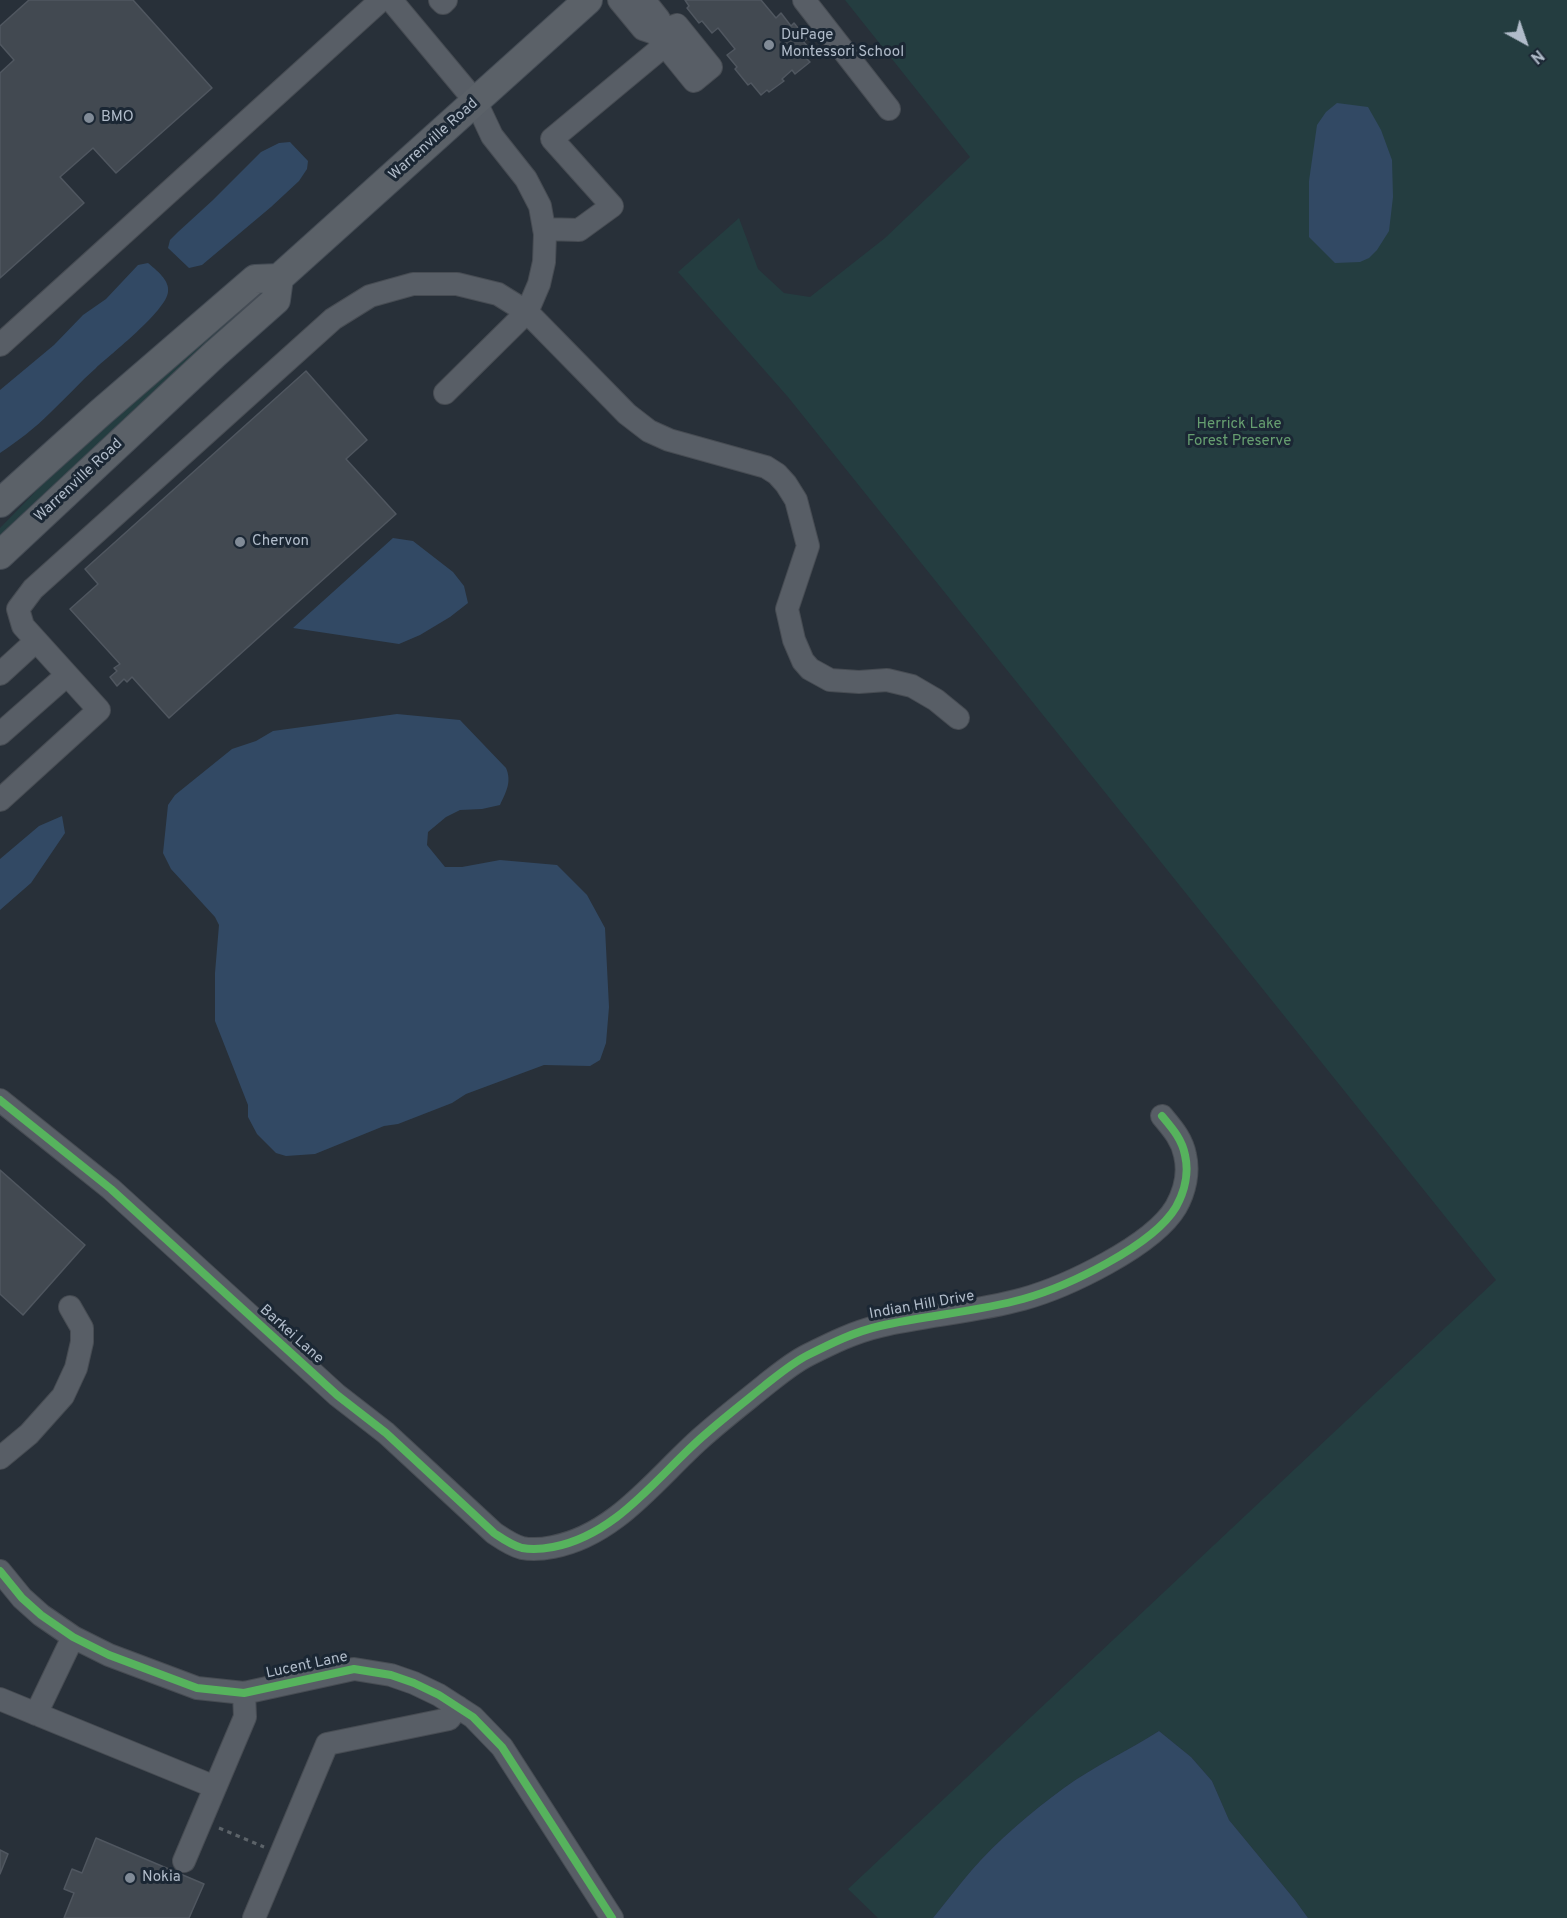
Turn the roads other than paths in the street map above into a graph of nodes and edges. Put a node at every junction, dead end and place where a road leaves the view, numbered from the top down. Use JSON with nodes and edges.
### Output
{"nodes":[{"id":1,"x":381,"y":0,"type":"edge"},
{"id":2,"x":391,"y":0,"type":"edge"},
{"id":3,"x":440,"y":0,"type":"edge"},
{"id":4,"x":446,"y":0,"type":"edge"},
{"id":5,"x":588,"y":0,"type":"edge"},
{"id":6,"x":619,"y":0,"type":"edge"},
{"id":7,"x":644,"y":0,"type":"edge"},
{"id":8,"x":804,"y":0,"type":"edge"},
{"id":9,"x":660,"y":39,"type":"junction"},
{"id":10,"x":476,"y":102,"type":"junction"},
{"id":11,"x":889,"y":110,"type":"dead end"},
{"id":12,"x":544,"y":229,"type":"junction"},
{"id":13,"x":279,"y":278,"type":"junction"},
{"id":14,"x":527,"y":312,"type":"junction"},
{"id":15,"x":0,"y":345,"type":"edge"},
{"id":16,"x":445,"y":393,"type":"dead end"},
{"id":17,"x":0,"y":503,"type":"edge"},
{"id":18,"x":0,"y":555,"type":"edge"},
{"id":19,"x":36,"y":641,"type":"junction"},
{"id":20,"x":0,"y":674,"type":"edge"},
{"id":21,"x":67,"y":675,"type":"junction"},
{"id":22,"x":958,"y":718,"type":"dead end"},
{"id":23,"x":0,"y":734,"type":"edge"},
{"id":24,"x":0,"y":800,"type":"edge"},
{"id":25,"x":0,"y":1100,"type":"edge"},
{"id":26,"x":1162,"y":1116,"type":"dead end"},
{"id":27,"x":70,"y":1307,"type":"dead end"},
{"id":28,"x":0,"y":1458,"type":"edge"},
{"id":29,"x":579,"y":1539,"type":"joint"},
{"id":30,"x":0,"y":1571,"type":"edge"},
{"id":31,"x":74,"y":1637,"type":"junction"},
{"id":32,"x":244,"y":1693,"type":"junction"},
{"id":33,"x":0,"y":1699,"type":"edge"},
{"id":34,"x":458,"y":1707,"type":"junction"},
{"id":35,"x":36,"y":1714,"type":"junction"},
{"id":36,"x":215,"y":1787,"type":"junction"},
{"id":37,"x":184,"y":1861,"type":"dead end"},
{"id":38,"x":254,"y":1918,"type":"edge"},
{"id":39,"x":612,"y":1918,"type":"edge"}],
"edges":[{"from":1,"to":15,"type":"street"},
{"from":2,"to":10,"type":"street"},
{"from":3,"to":4,"type":"street"},
{"from":5,"to":10,"type":"main road","name":"Warrenville Road"},
{"from":6,"to":9,"type":"street"},
{"from":7,"to":9,"type":"street"},
{"from":8,"to":11,"type":"street"},
{"from":9,"to":12,"type":"street"},
{"from":10,"to":12,"type":"street"},
{"from":10,"to":13,"type":"main road","name":"Warrenville Road"},
{"from":12,"to":14,"type":"street"},
{"from":13,"to":17,"type":"main road"},
{"from":13,"to":18,"type":"main road","name":"Warrenville Road"},
{"from":14,"to":16,"type":"street"},
{"from":14,"to":19,"type":"street"},
{"from":14,"to":22,"type":"street"},
{"from":19,"to":20,"type":"street"},
{"from":19,"to":21,"type":"street"},
{"from":21,"to":23,"type":"street"},
{"from":21,"to":24,"type":"street"},
{"from":25,"to":29,"type":"street","name":"Barkei Lane"},
{"from":26,"to":29,"type":"street","name":"Indian Hill Drive"},
{"from":27,"to":28,"type":"street"},
{"from":30,"to":31,"type":"street","name":"Lucent Lane"},
{"from":31,"to":32,"type":"street","name":"Lucent Lane"},
{"from":31,"to":35,"type":"street"},
{"from":32,"to":34,"type":"street","name":"Lucent Lane"},
{"from":32,"to":36,"type":"street"},
{"from":33,"to":35,"type":"street"},
{"from":34,"to":38,"type":"street"},
{"from":34,"to":39,"type":"street","name":"Lucent Lane"},
{"from":35,"to":36,"type":"street"},
{"from":36,"to":37,"type":"street"}]}
